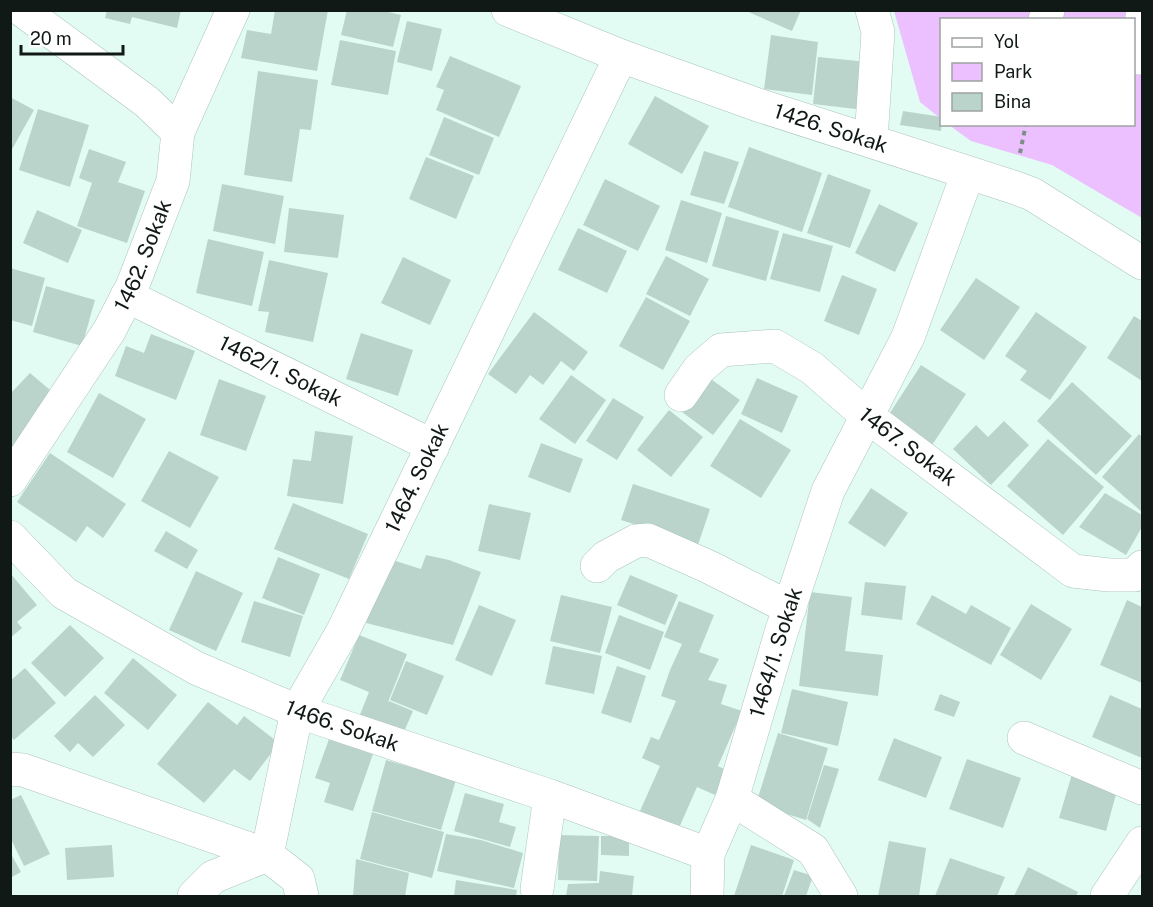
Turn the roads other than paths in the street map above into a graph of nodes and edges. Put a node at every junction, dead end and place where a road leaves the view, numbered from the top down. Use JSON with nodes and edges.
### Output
{"nodes":[{"id":1,"x":22,"y":10,"type":"edge"},
{"id":2,"x":233,"y":10,"type":"edge"},
{"id":3,"x":508,"y":10,"type":"edge"},
{"id":4,"x":872,"y":10,"type":"edge"},
{"id":5,"x":1143,"y":17,"type":"edge"},
{"id":6,"x":621,"y":56,"type":"junction"},
{"id":7,"x":1138,"y":58,"type":"edge"},
{"id":8,"x":178,"y":132,"type":"junction"},
{"id":9,"x":871,"y":140,"type":"junction"},
{"id":10,"x":968,"y":173,"type":"junction"},
{"id":11,"x":1143,"y":263,"type":"edge"},
{"id":12,"x":127,"y":296,"type":"junction"},
{"id":13,"x":681,"y":395,"type":"dead end"},
{"id":14,"x":867,"y":416,"type":"junction"},
{"id":15,"x":433,"y":446,"type":"junction"},
{"id":16,"x":10,"y":480,"type":"edge"},
{"id":17,"x":10,"y":537,"type":"edge"},
{"id":18,"x":597,"y":566,"type":"dead end"},
{"id":19,"x":1143,"y":567,"type":"edge"},
{"id":20,"x":790,"y":608,"type":"junction"},
{"id":21,"x":297,"y":711,"type":"junction"},
{"id":22,"x":1024,"y":738,"type":"dead end"},
{"id":23,"x":10,"y":769,"type":"edge"},
{"id":24,"x":1143,"y":788,"type":"edge"},
{"id":25,"x":550,"y":796,"type":"junction"},
{"id":26,"x":732,"y":799,"type":"junction"},
{"id":27,"x":1143,"y":843,"type":"edge"},
{"id":28,"x":708,"y":854,"type":"junction"},
{"id":29,"x":267,"y":855,"type":"junction"},
{"id":30,"x":537,"y":889,"type":"dead end"},
{"id":31,"x":194,"y":897,"type":"edge"},
{"id":32,"x":302,"y":897,"type":"edge"},
{"id":33,"x":707,"y":897,"type":"edge"},
{"id":34,"x":841,"y":897,"type":"edge"},
{"id":35,"x":1107,"y":897,"type":"edge"}],
"edges":[{"from":1,"to":8,"type":"street"},
{"from":2,"to":8,"type":"street","name":"1462. Sokak"},
{"from":3,"to":6,"type":"street","name":"1426. Sokak"},
{"from":4,"to":9,"type":"street"},
{"from":5,"to":7,"type":"street"},
{"from":6,"to":9,"type":"street","name":"1426. Sokak"},
{"from":6,"to":15,"type":"street","name":"1464. Sokak"},
{"from":8,"to":12,"type":"street","name":"1462. Sokak"},
{"from":9,"to":10,"type":"street","name":"1426. Sokak"},
{"from":10,"to":11,"type":"street","name":"1426. Sokak"},
{"from":10,"to":14,"type":"street","name":"1464/1. Sokak"},
{"from":12,"to":15,"type":"street","name":"1462/1. Sokak"},
{"from":12,"to":16,"type":"street","name":"1462. Sokak"},
{"from":13,"to":14,"type":"street","name":"1467. Sokak"},
{"from":14,"to":19,"type":"street","name":"1467. Sokak"},
{"from":14,"to":20,"type":"street","name":"1464/1. Sokak"},
{"from":15,"to":21,"type":"street","name":"1464. Sokak"},
{"from":17,"to":21,"type":"street","name":"1466. Sokak"},
{"from":18,"to":20,"type":"street"},
{"from":20,"to":26,"type":"street","name":"1464/1. Sokak"},
{"from":21,"to":25,"type":"street","name":"1466. Sokak"},
{"from":21,"to":29,"type":"street","name":"1464. Sokak"},
{"from":22,"to":24,"type":"street"},
{"from":23,"to":29,"type":"street"},
{"from":25,"to":28,"type":"street","name":"1466. Sokak"},
{"from":25,"to":30,"type":"street"},
{"from":26,"to":28,"type":"street","name":"1464/1. Sokak"},
{"from":26,"to":34,"type":"street"},
{"from":27,"to":35,"type":"street"},
{"from":28,"to":33,"type":"street","name":"1464/1. Sokak"},
{"from":29,"to":31,"type":"street"},
{"from":29,"to":32,"type":"street"}]}
